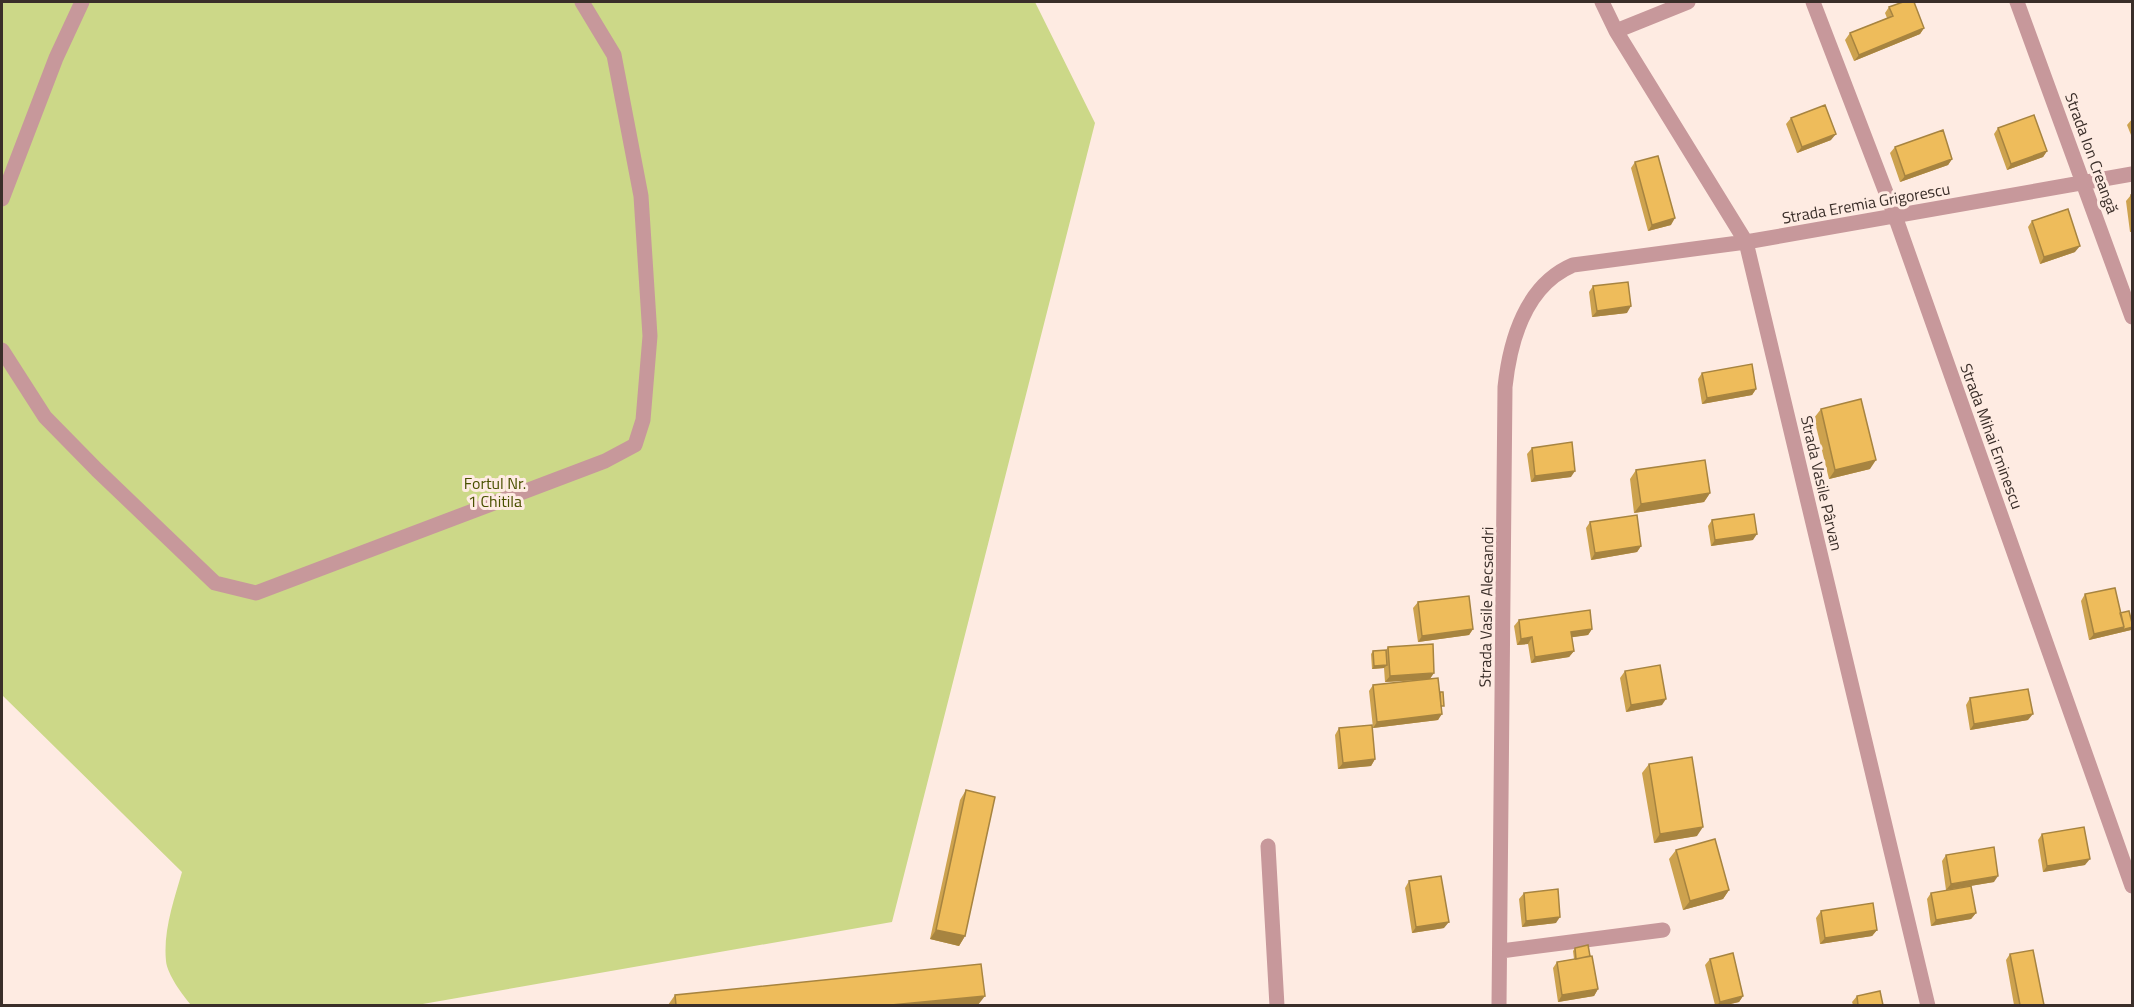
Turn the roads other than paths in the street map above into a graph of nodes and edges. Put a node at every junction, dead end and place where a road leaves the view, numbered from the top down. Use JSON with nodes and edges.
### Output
{"nodes":[{"id":1,"x":82,"y":2,"type":"edge"},
{"id":2,"x":582,"y":2,"type":"edge"},
{"id":3,"x":1602,"y":2,"type":"edge"},
{"id":4,"x":1688,"y":2,"type":"edge"},
{"id":5,"x":1813,"y":2,"type":"edge"},
{"id":6,"x":2016,"y":2,"type":"edge"},
{"id":7,"x":1616,"y":31,"type":"junction"},
{"id":8,"x":2133,"y":174,"type":"edge"},
{"id":9,"x":2084,"y":182,"type":"junction"},
{"id":10,"x":2,"y":200,"type":"edge"},
{"id":11,"x":1895,"y":216,"type":"junction"},
{"id":12,"x":1746,"y":242,"type":"junction"},
{"id":13,"x":1605,"y":261,"type":"joint"},
{"id":14,"x":2133,"y":317,"type":"edge"},
{"id":15,"x":2,"y":350,"type":"edge"},
{"id":16,"x":1268,"y":846,"type":"dead end"},
{"id":17,"x":2133,"y":885,"type":"edge"},
{"id":18,"x":1663,"y":930,"type":"dead end"},
{"id":19,"x":1501,"y":951,"type":"junction"},
{"id":20,"x":1277,"y":1005,"type":"edge"},
{"id":21,"x":1499,"y":1005,"type":"edge"},
{"id":22,"x":1928,"y":1005,"type":"edge"}],
"edges":[{"from":1,"to":10,"type":"street"},
{"from":2,"to":15,"type":"street"},
{"from":3,"to":7,"type":"street","name":"Strada Vasile Pârvan"},
{"from":4,"to":7,"type":"street"},
{"from":5,"to":11,"type":"street","name":"Strada Mihai Eminescu"},
{"from":6,"to":9,"type":"street","name":"Strada Ion Creangă"},
{"from":7,"to":12,"type":"street","name":"Strada Vasile Pârvan"},
{"from":8,"to":9,"type":"street","name":"Strada Eremia Grigorescu"},
{"from":9,"to":11,"type":"street","name":"Strada Eremia Grigorescu"},
{"from":9,"to":14,"type":"street","name":"Strada Ion Creangă"},
{"from":11,"to":12,"type":"street","name":"Strada Eremia Grigorescu"},
{"from":11,"to":17,"type":"street","name":"Strada Mihai Eminescu"},
{"from":12,"to":13,"type":"street","name":"Strada Eremia Grigorescu"},
{"from":12,"to":22,"type":"street","name":"Strada Vasile Pârvan"},
{"from":13,"to":19,"type":"street","name":"Strada Vasile Alecsandri"},
{"from":16,"to":20,"type":"street"},
{"from":18,"to":19,"type":"street"},
{"from":19,"to":21,"type":"street","name":"Strada Vasile Alecsandri"}]}
